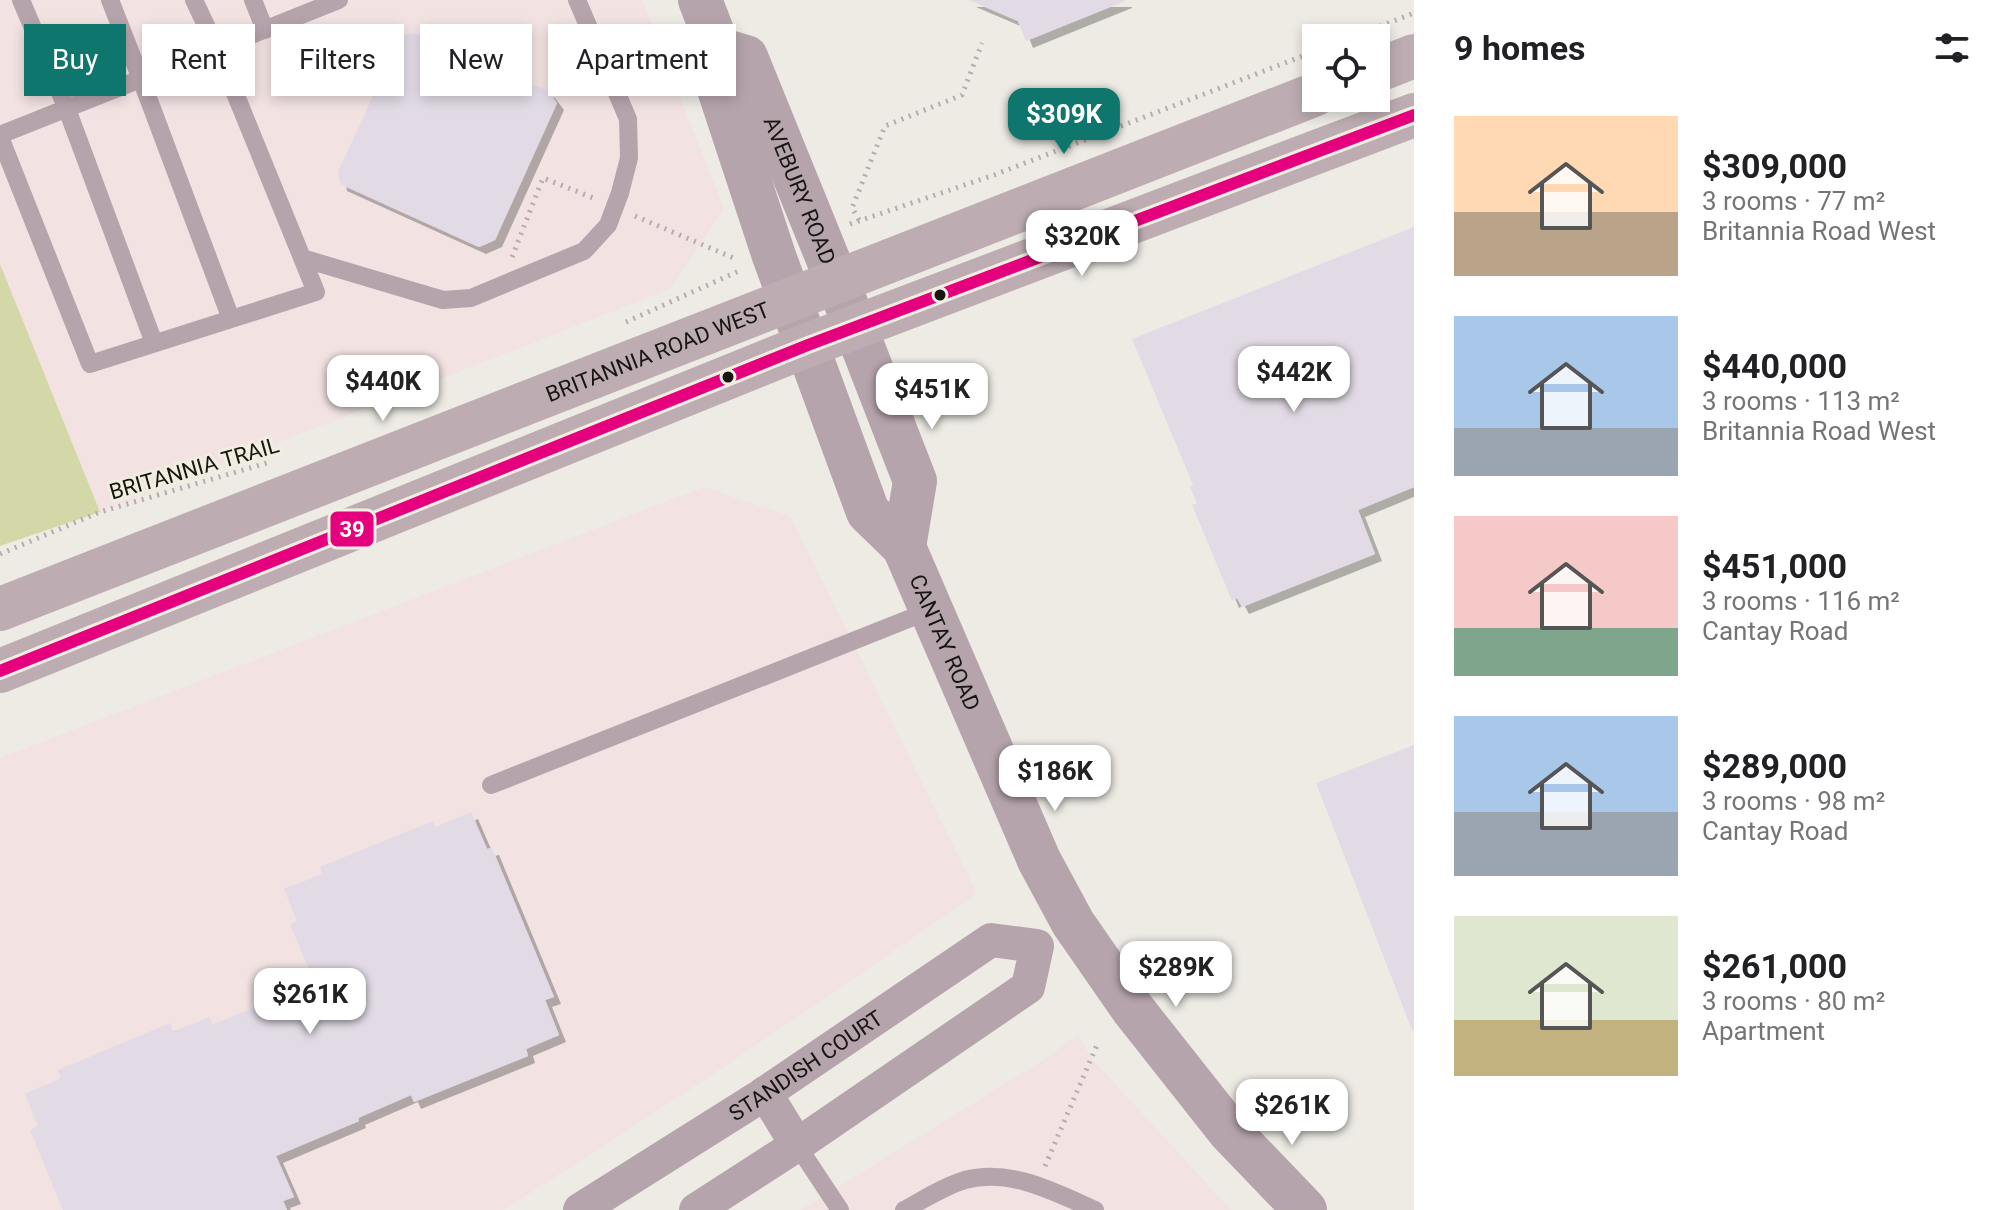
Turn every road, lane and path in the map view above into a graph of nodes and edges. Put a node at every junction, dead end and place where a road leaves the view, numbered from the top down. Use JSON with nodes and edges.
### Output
{"nodes":[{"id":1,"x":21,"y":0,"type":"edge"},
{"id":2,"x":110,"y":0,"type":"edge"},
{"id":3,"x":194,"y":0,"type":"edge"},
{"id":4,"x":253,"y":0,"type":"edge"},
{"id":5,"x":577,"y":0,"type":"edge"},
{"id":6,"x":700,"y":0,"type":"edge"},
{"id":7,"x":334,"y":1,"type":"edge"},
{"id":8,"x":1414,"y":13,"type":"edge"},
{"id":9,"x":205,"y":24,"type":"edge"},
{"id":10,"x":709,"y":24,"type":"edge"},
{"id":11,"x":1386,"y":24,"type":"edge"},
{"id":12,"x":265,"y":30,"type":"junction"},
{"id":13,"x":255,"y":34,"type":"edge"},
{"id":14,"x":982,"y":43,"type":"dead end"},
{"id":15,"x":736,"y":54,"type":"edge"},
{"id":16,"x":1302,"y":56,"type":"edge"},
{"id":17,"x":1414,"y":56,"type":"edge"},
{"id":18,"x":1390,"y":65,"type":"edge"},
{"id":19,"x":141,"y":79,"type":"junction"},
{"id":20,"x":236,"y":96,"type":"edge"},
{"id":21,"x":721,"y":96,"type":"edge"},
{"id":22,"x":1302,"y":100,"type":"edge"},
{"id":23,"x":67,"y":109,"type":"junction"},
{"id":24,"x":1414,"y":115,"type":"edge"},
{"id":25,"x":0,"y":136,"type":"edge"},
{"id":26,"x":614,"y":207,"type":"junction"},
{"id":27,"x":859,"y":220,"type":"junction"},
{"id":28,"x":846,"y":226,"type":"dead end"},
{"id":29,"x":302,"y":258,"type":"junction"},
{"id":30,"x":738,"y":259,"type":"dead end"},
{"id":31,"x":751,"y":265,"type":"dead end"},
{"id":32,"x":519,"y":278,"type":"junction"},
{"id":33,"x":846,"y":305,"type":"junction"},
{"id":34,"x":231,"y":319,"type":"junction"},
{"id":35,"x":799,"y":322,"type":"junction"},
{"id":36,"x":616,"y":327,"type":"dead end"},
{"id":37,"x":154,"y":343,"type":"junction"},
{"id":38,"x":276,"y":460,"type":"dead end"},
{"id":39,"x":904,"y":547,"type":"junction"},
{"id":40,"x":0,"y":554,"type":"edge"},
{"id":41,"x":0,"y":609,"type":"edge"},
{"id":42,"x":931,"y":610,"type":"junction"},
{"id":43,"x":0,"y":671,"type":"edge"},
{"id":44,"x":491,"y":785,"type":"dead end"},
{"id":45,"x":1073,"y":923,"type":"junction"},
{"id":46,"x":1037,"y":946,"type":"junction"},
{"id":47,"x":1097,"y":1045,"type":"dead end"},
{"id":48,"x":765,"y":1093,"type":"junction"},
{"id":49,"x":797,"y":1145,"type":"junction"},
{"id":50,"x":1037,"y":1185,"type":"junction"},
{"id":51,"x":580,"y":1210,"type":"edge"},
{"id":52,"x":696,"y":1210,"type":"edge"},
{"id":53,"x":840,"y":1210,"type":"edge"},
{"id":54,"x":904,"y":1210,"type":"edge"},
{"id":55,"x":1095,"y":1210,"type":"edge"},
{"id":56,"x":1305,"y":1210,"type":"edge"}],
"edges":[{"from":1,"to":23,"type":"lane"},
{"from":2,"to":19,"type":"lane"},
{"from":3,"to":9,"type":"lane"},
{"from":4,"to":12,"type":"lane"},
{"from":5,"to":26,"type":"lane"},
{"from":6,"to":10,"type":"street","name":"AVEBURY ROAD"},
{"from":7,"to":12,"type":"lane"},
{"from":8,"to":11,"type":"path"},
{"from":12,"to":13,"type":"lane"},
{"from":14,"to":27,"type":"path"},
{"from":15,"to":33,"type":"street","name":"AVEBURY ROAD"},
{"from":16,"to":27,"type":"path"},
{"from":17,"to":18,"type":"main road"},
{"from":19,"to":23,"type":"lane"},
{"from":19,"to":34,"type":"lane"},
{"from":20,"to":29,"type":"lane"},
{"from":21,"to":35,"type":"street","name":"AVEBURY ROAD"},
{"from":22,"to":33,"type":"main road","name":"BRITANNIA ROAD WEST"},
{"from":23,"to":25,"type":"lane"},
{"from":23,"to":37,"type":"lane"},
{"from":24,"to":33,"type":"main road","name":"BRITANNIA ROAD WEST"},
{"from":25,"to":37,"type":"lane"},
{"from":26,"to":30,"type":"path"},
{"from":26,"to":32,"type":"lane"},
{"from":26,"to":32,"type":"path"},
{"from":27,"to":28,"type":"path"},
{"from":29,"to":32,"type":"lane"},
{"from":29,"to":34,"type":"lane"},
{"from":31,"to":36,"type":"path"},
{"from":33,"to":35,"type":"main road","name":"BRITANNIA ROAD WEST"},
{"from":33,"to":39,"type":"street","name":"CANTAY ROAD"},
{"from":34,"to":37,"type":"lane"},
{"from":35,"to":39,"type":"street","name":"CANTAY ROAD"},
{"from":35,"to":41,"type":"main road","name":"BRITANNIA ROAD WEST"},
{"from":35,"to":43,"type":"main road","name":"BRITANNIA ROAD WEST"},
{"from":38,"to":40,"type":"path","name":"BRITANNIA TRAIL"},
{"from":39,"to":42,"type":"street","name":"CANTAY ROAD"},
{"from":42,"to":44,"type":"lane"},
{"from":42,"to":45,"type":"street","name":"CANTAY ROAD"},
{"from":45,"to":46,"type":"street"},
{"from":45,"to":56,"type":"street","name":"CANTAY ROAD"},
{"from":46,"to":48,"type":"street","name":"STANDISH COURT"},
{"from":46,"to":49,"type":"street"},
{"from":47,"to":50,"type":"path"},
{"from":48,"to":49,"type":"street"},
{"from":48,"to":51,"type":"street","name":"STANDISH COURT"},
{"from":49,"to":52,"type":"street"},
{"from":49,"to":53,"type":"lane"},
{"from":50,"to":54,"type":"lane"},
{"from":50,"to":55,"type":"lane"}]}
